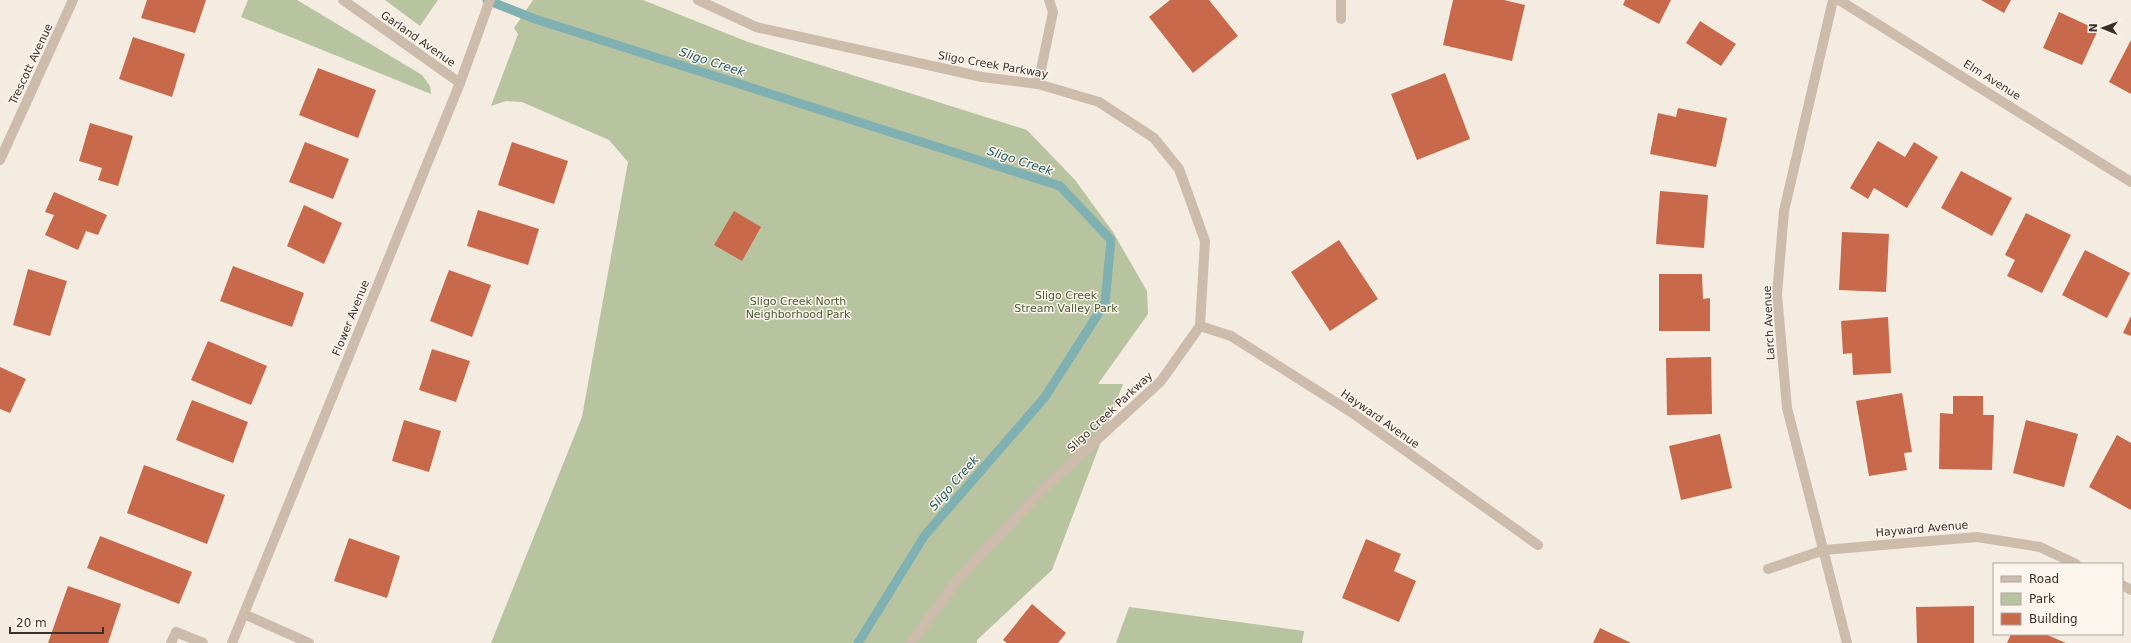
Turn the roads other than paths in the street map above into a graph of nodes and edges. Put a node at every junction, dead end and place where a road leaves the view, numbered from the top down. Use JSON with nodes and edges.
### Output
{"nodes":[{"id":1,"x":73,"y":0,"type":"edge"},
{"id":2,"x":343,"y":0,"type":"edge"},
{"id":3,"x":490,"y":0,"type":"edge"},
{"id":4,"x":698,"y":0,"type":"edge"},
{"id":5,"x":1049,"y":0,"type":"edge"},
{"id":6,"x":1341,"y":0,"type":"edge"},
{"id":7,"x":1833,"y":0,"type":"edge"},
{"id":8,"x":1839,"y":0,"type":"edge"},
{"id":9,"x":1341,"y":20,"type":"dead end"},
{"id":10,"x":460,"y":83,"type":"junction"},
{"id":11,"x":1038,"y":84,"type":"junction"},
{"id":12,"x":0,"y":160,"type":"edge"},
{"id":13,"x":2131,"y":182,"type":"edge"},
{"id":14,"x":1200,"y":326,"type":"junction"},
{"id":15,"x":1538,"y":545,"type":"dead end"},
{"id":16,"x":1824,"y":550,"type":"junction"},
{"id":17,"x":2074,"y":563,"type":"edge"},
{"id":18,"x":1768,"y":569,"type":"dead end"},
{"id":19,"x":244,"y":614,"type":"junction"},
{"id":20,"x":171,"y":643,"type":"edge"},
{"id":21,"x":203,"y":643,"type":"edge"},
{"id":22,"x":232,"y":643,"type":"edge"},
{"id":23,"x":309,"y":643,"type":"edge"},
{"id":24,"x":912,"y":643,"type":"edge"},
{"id":25,"x":1847,"y":643,"type":"edge"}],
"edges":[{"from":1,"to":12,"type":"street","name":"Trescott Avenue"},
{"from":2,"to":10,"type":"street","name":"Garland Avenue"},
{"from":3,"to":10,"type":"street","name":"Flower Avenue"},
{"from":4,"to":11,"type":"street","name":"Sligo Creek Parkway"},
{"from":5,"to":11,"type":"street"},
{"from":6,"to":9,"type":"street"},
{"from":7,"to":16,"type":"street","name":"Larch Avenue"},
{"from":8,"to":13,"type":"street","name":"Elm Avenue"},
{"from":10,"to":19,"type":"street","name":"Flower Avenue"},
{"from":11,"to":14,"type":"street","name":"Sligo Creek Parkway"},
{"from":14,"to":15,"type":"street","name":"Hayward Avenue"},
{"from":14,"to":24,"type":"street","name":"Sligo Creek Parkway"},
{"from":16,"to":17,"type":"street","name":"Hayward Avenue"},
{"from":16,"to":18,"type":"street","name":"Hayward Avenue"},
{"from":16,"to":25,"type":"street","name":"Larch Avenue"},
{"from":19,"to":22,"type":"street","name":"Flower Avenue"},
{"from":19,"to":23,"type":"street"},
{"from":20,"to":21,"type":"street"}]}
